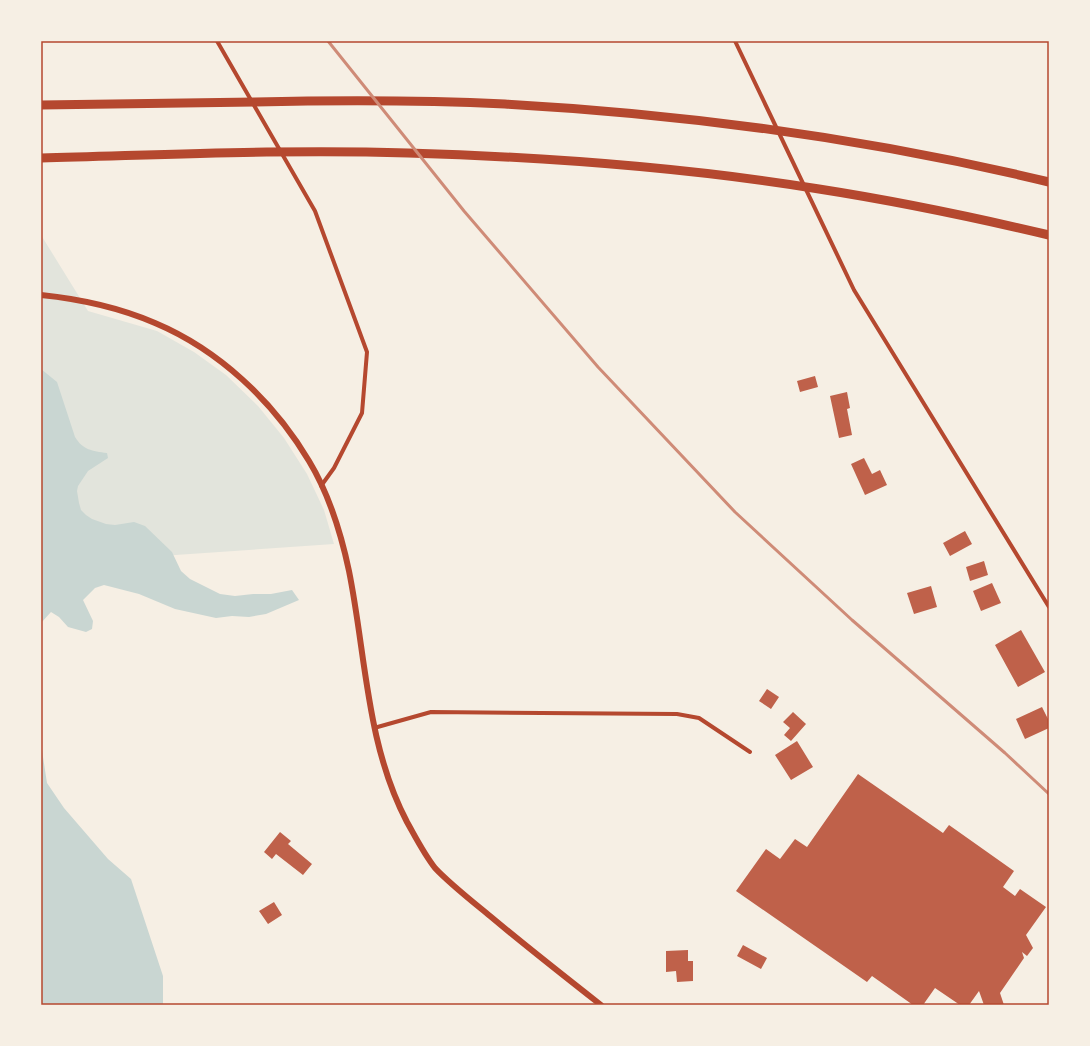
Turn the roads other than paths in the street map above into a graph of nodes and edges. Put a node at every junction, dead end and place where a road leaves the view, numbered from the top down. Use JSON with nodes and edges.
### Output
{"nodes":[{"id":1,"x":217,"y":41,"type":"edge"},
{"id":2,"x":735,"y":41,"type":"edge"},
{"id":3,"x":41,"y":105,"type":"edge"},
{"id":4,"x":41,"y":158,"type":"edge"},
{"id":5,"x":1049,"y":182,"type":"edge"},
{"id":6,"x":1049,"y":235,"type":"edge"},
{"id":7,"x":41,"y":295,"type":"edge"},
{"id":8,"x":321,"y":486,"type":"junction"},
{"id":9,"x":1049,"y":607,"type":"edge"},
{"id":10,"x":374,"y":728,"type":"junction"},
{"id":11,"x":750,"y":752,"type":"dead end"},
{"id":12,"x":601,"y":1005,"type":"edge"}],
"edges":[{"from":1,"to":8,"type":"street"},
{"from":2,"to":9,"type":"street"},
{"from":3,"to":5,"type":"highway"},
{"from":4,"to":6,"type":"highway"},
{"from":7,"to":8,"type":"street"},
{"from":8,"to":10,"type":"street"},
{"from":10,"to":11,"type":"street"},
{"from":10,"to":12,"type":"street"}]}
